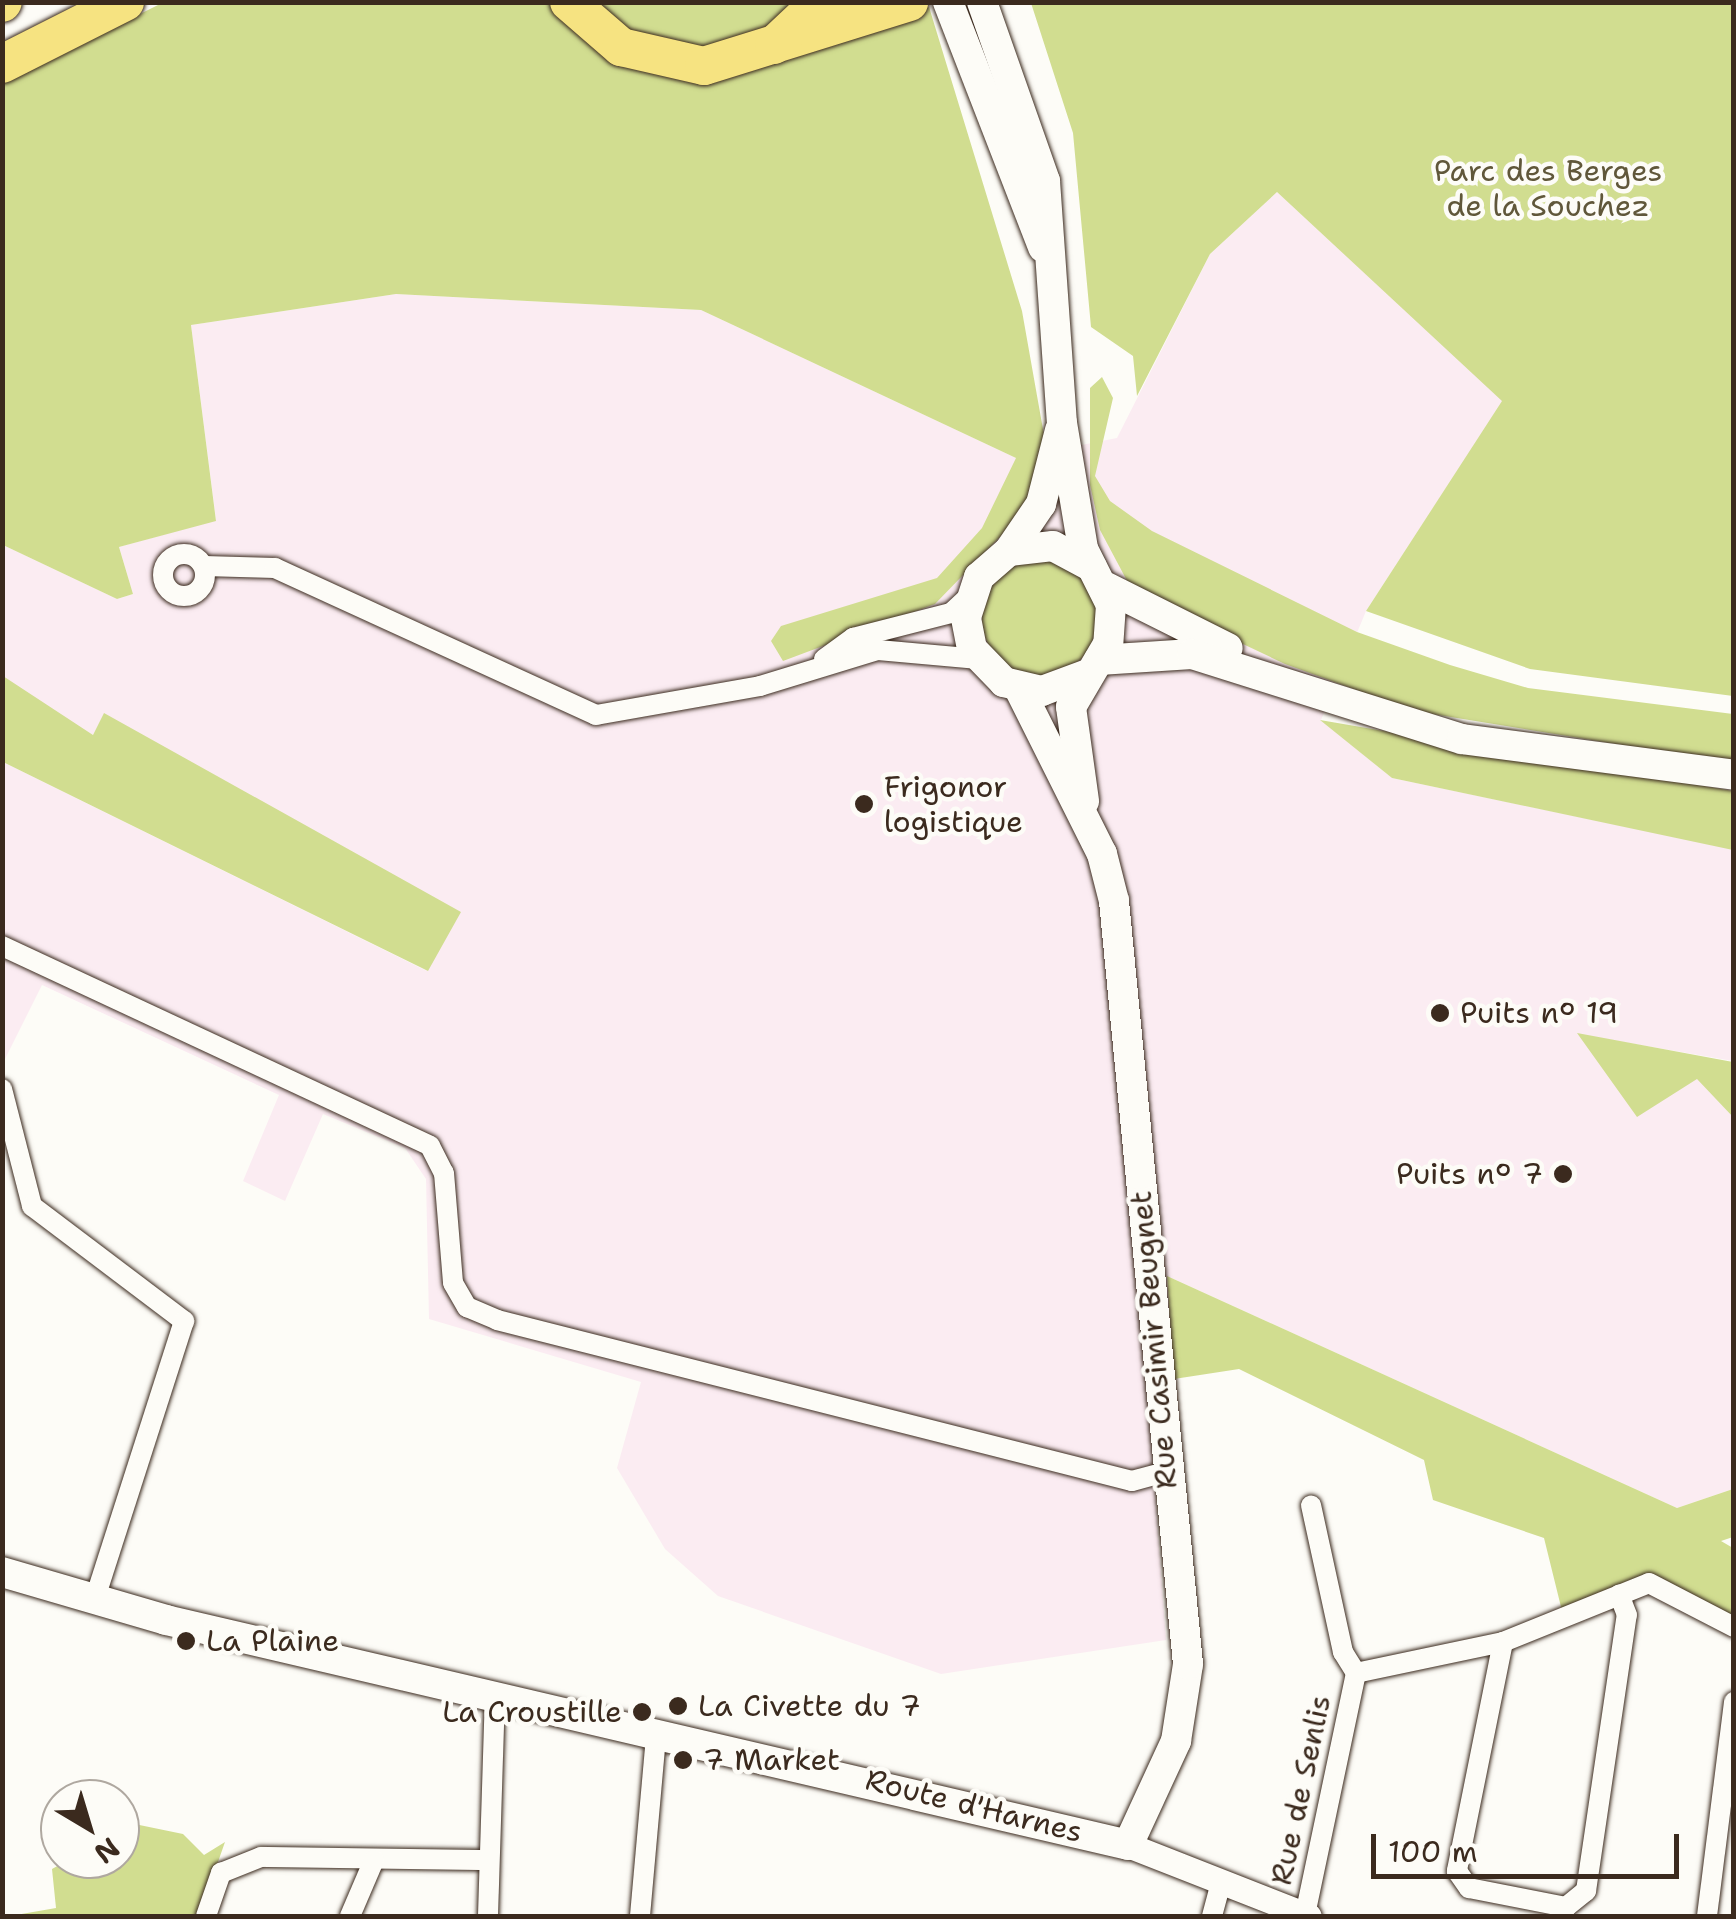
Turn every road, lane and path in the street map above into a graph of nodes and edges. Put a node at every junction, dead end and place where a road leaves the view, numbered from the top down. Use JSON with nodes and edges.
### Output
{"nodes":[{"id":1,"x":73,"y":2,"type":"edge"},
{"id":2,"x":125,"y":2,"type":"edge"},
{"id":3,"x":570,"y":2,"type":"edge"},
{"id":4,"x":820,"y":2,"type":"edge"},
{"id":5,"x":909,"y":2,"type":"edge"},
{"id":6,"x":951,"y":2,"type":"edge"},
{"id":7,"x":982,"y":2,"type":"edge"},
{"id":8,"x":2,"y":41,"type":"edge"},
{"id":9,"x":1000,"y":44,"type":"junction"},
{"id":10,"x":771,"y":48,"type":"junction"},
{"id":11,"x":2,"y":64,"type":"edge"},
{"id":12,"x":1052,"y":268,"type":"junction"},
{"id":13,"x":1062,"y":422,"type":"junction"},
{"id":14,"x":1009,"y":551,"type":"junction"},
{"id":15,"x":204,"y":566,"type":"dead end"},
{"id":16,"x":1099,"y":577,"type":"junction"},
{"id":17,"x":970,"y":596,"type":"junction"},
{"id":18,"x":978,"y":659,"type":"junction"},
{"id":19,"x":816,"y":665,"type":"junction"},
{"id":20,"x":1092,"y":668,"type":"junction"},
{"id":21,"x":1272,"y":676,"type":"junction"},
{"id":22,"x":1019,"y":688,"type":"junction"},
{"id":23,"x":1734,"y":775,"type":"edge"},
{"id":24,"x":1090,"y":828,"type":"junction"},
{"id":25,"x":2,"y":946,"type":"edge"},
{"id":26,"x":5,"y":1092,"type":"edge"},
{"id":27,"x":1166,"y":1472,"type":"junction"},
{"id":28,"x":1311,"y":1505,"type":"dead end"},
{"id":29,"x":2,"y":1572,"type":"edge"},
{"id":30,"x":1619,"y":1594,"type":"junction"},
{"id":31,"x":94,"y":1600,"type":"junction"},
{"id":32,"x":1734,"y":1627,"type":"edge"},
{"id":33,"x":1503,"y":1642,"type":"junction"},
{"id":34,"x":1356,"y":1673,"type":"junction"},
{"id":35,"x":495,"y":1698,"type":"junction"},
{"id":36,"x":1734,"y":1702,"type":"edge"},
{"id":37,"x":656,"y":1735,"type":"junction"},
{"id":38,"x":1128,"y":1845,"type":"junction"},
{"id":39,"x":374,"y":1860,"type":"junction"},
{"id":40,"x":488,"y":1860,"type":"junction"},
{"id":41,"x":1221,"y":1882,"type":"junction"},
{"id":42,"x":206,"y":1916,"type":"edge"},
{"id":43,"x":350,"y":1916,"type":"edge"},
{"id":44,"x":488,"y":1916,"type":"edge"},
{"id":45,"x":640,"y":1916,"type":"edge"},
{"id":46,"x":1212,"y":1916,"type":"edge"},
{"id":47,"x":1307,"y":1916,"type":"edge"},
{"id":48,"x":1707,"y":1916,"type":"edge"}],
"edges":[{"from":1,"to":8,"type":"highway"},
{"from":2,"to":11,"type":"highway"},
{"from":3,"to":10,"type":"highway"},
{"from":4,"to":10,"type":"highway"},
{"from":5,"to":10,"type":"highway"},
{"from":6,"to":9,"type":"main road"},
{"from":6,"to":12,"type":"main road"},
{"from":7,"to":9,"type":"main road"},
{"from":9,"to":12,"type":"main road"},
{"from":12,"to":13,"type":"main road"},
{"from":13,"to":14,"type":"main road"},
{"from":13,"to":16,"type":"main road"},
{"from":14,"to":16,"type":"main road"},
{"from":14,"to":17,"type":"main road"},
{"from":15,"to":19,"type":"street"},
{"from":16,"to":20,"type":"main road"},
{"from":16,"to":21,"type":"main road"},
{"from":17,"to":18,"type":"main road"},
{"from":17,"to":19,"type":"street"},
{"from":18,"to":19,"type":"street"},
{"from":18,"to":22,"type":"main road"},
{"from":20,"to":21,"type":"main road"},
{"from":20,"to":22,"type":"main road"},
{"from":20,"to":24,"type":"main road"},
{"from":21,"to":23,"type":"main road"},
{"from":22,"to":24,"type":"main road"},
{"from":24,"to":27,"type":"main road","name":"Rue Casimir Beugnet"},
{"from":25,"to":27,"type":"street"},
{"from":26,"to":31,"type":"street"},
{"from":27,"to":38,"type":"main road","name":"Rue Casimir Beugnet"},
{"from":28,"to":34,"type":"street","name":"Rue de Senlis"},
{"from":29,"to":31,"type":"main road","name":"Route d'Harnes"},
{"from":30,"to":32,"type":"street"},
{"from":30,"to":33,"type":"street"},
{"from":30,"to":33,"type":"street"},
{"from":31,"to":35,"type":"main road","name":"Route d'Harnes"},
{"from":33,"to":34,"type":"street"},
{"from":34,"to":47,"type":"street","name":"Rue de Senlis"},
{"from":35,"to":37,"type":"main road","name":"Route d'Harnes"},
{"from":35,"to":40,"type":"street"},
{"from":36,"to":48,"type":"street"},
{"from":37,"to":38,"type":"main road","name":"Route d'Harnes"},
{"from":37,"to":45,"type":"street"},
{"from":38,"to":41,"type":"street"},
{"from":39,"to":40,"type":"street"},
{"from":39,"to":42,"type":"street"},
{"from":39,"to":43,"type":"street"},
{"from":40,"to":44,"type":"street"},
{"from":41,"to":46,"type":"street"},
{"from":41,"to":47,"type":"street"}]}
